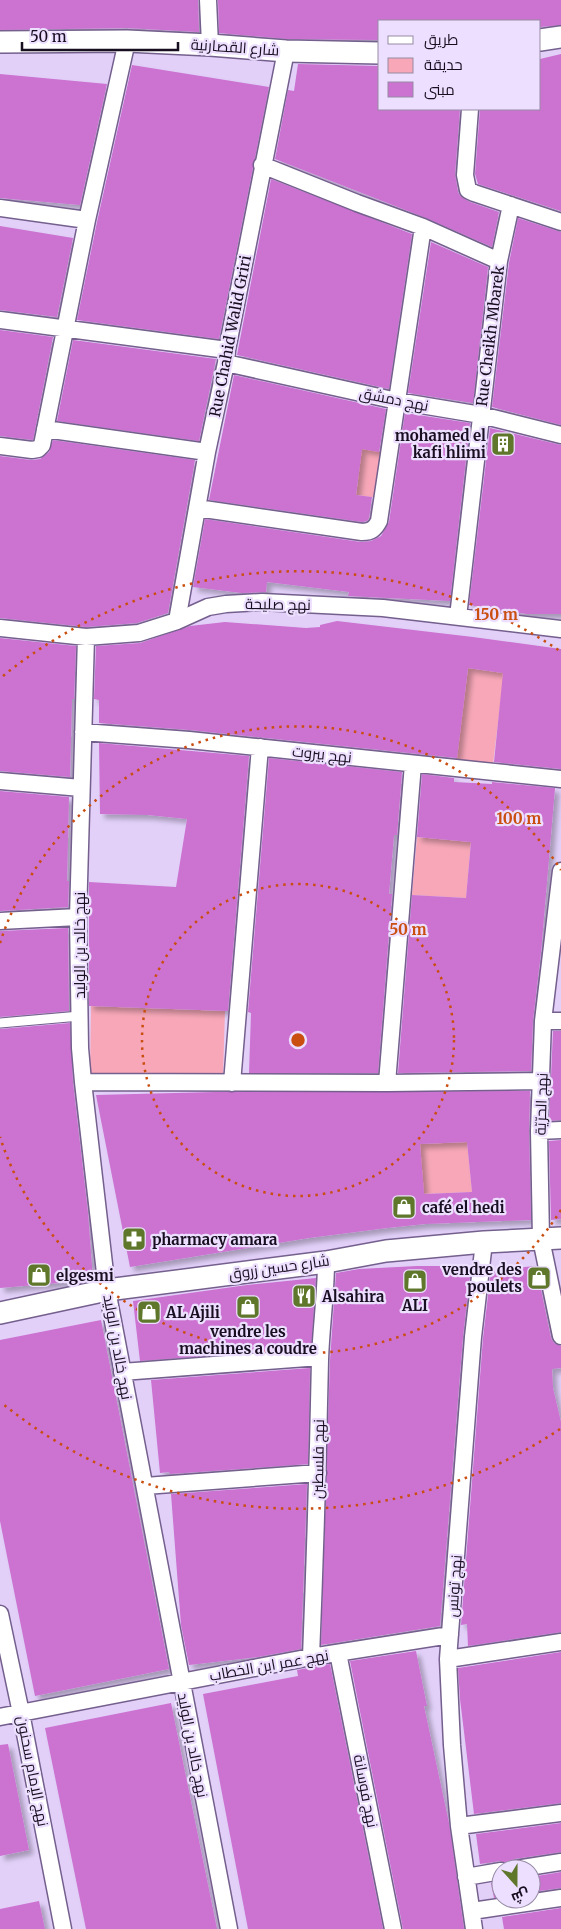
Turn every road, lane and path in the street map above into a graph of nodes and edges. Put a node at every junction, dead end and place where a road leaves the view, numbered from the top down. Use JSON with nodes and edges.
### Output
{"nodes":[{"id":1,"x":208,"y":0,"type":"edge"},
{"id":2,"x":561,"y":37,"type":"edge"},
{"id":3,"x":541,"y":40,"type":"edge"},
{"id":4,"x":126,"y":41,"type":"junction"},
{"id":5,"x":0,"y":42,"type":"edge"},
{"id":6,"x":210,"y":45,"type":"junction"},
{"id":7,"x":286,"y":51,"type":"junction"},
{"id":8,"x":378,"y":53,"type":"edge"},
{"id":9,"x":470,"y":110,"type":"edge"},
{"id":10,"x":262,"y":165,"type":"junction"},
{"id":11,"x":511,"y":205,"type":"junction"},
{"id":12,"x":0,"y":208,"type":"edge"},
{"id":13,"x":87,"y":220,"type":"junction"},
{"id":14,"x":561,"y":222,"type":"edge"},
{"id":15,"x":423,"y":227,"type":"junction"},
{"id":16,"x":499,"y":262,"type":"junction"},
{"id":17,"x":0,"y":320,"type":"edge"},
{"id":18,"x":65,"y":329,"type":"junction"},
{"id":19,"x":226,"y":357,"type":"junction"},
{"id":20,"x":397,"y":401,"type":"junction"},
{"id":21,"x":481,"y":415,"type":"junction"},
{"id":22,"x":45,"y":429,"type":"junction"},
{"id":23,"x":561,"y":435,"type":"edge"},
{"id":24,"x":0,"y":446,"type":"edge"},
{"id":25,"x":208,"y":452,"type":"junction"},
{"id":26,"x":197,"y":508,"type":"junction"},
{"id":27,"x":458,"y":617,"type":"junction"},
{"id":28,"x":177,"y":621,"type":"junction"},
{"id":29,"x":0,"y":628,"type":"edge"},
{"id":30,"x":561,"y":629,"type":"edge"},
{"id":31,"x":86,"y":637,"type":"junction"},
{"id":32,"x":84,"y":732,"type":"junction"},
{"id":33,"x":260,"y":747,"type":"junction"},
{"id":34,"x":413,"y":764,"type":"junction"},
{"id":35,"x":561,"y":778,"type":"edge"},
{"id":36,"x":0,"y":781,"type":"edge"},
{"id":37,"x":81,"y":788,"type":"junction"},
{"id":38,"x":561,"y":871,"type":"edge"},
{"id":39,"x":78,"y":917,"type":"junction"},
{"id":40,"x":0,"y":920,"type":"edge"},
{"id":41,"x":80,"y":1016,"type":"junction"},
{"id":42,"x":561,"y":1020,"type":"edge"},
{"id":43,"x":543,"y":1021,"type":"junction"},
{"id":44,"x":0,"y":1023,"type":"edge"},
{"id":45,"x":542,"y":1081,"type":"junction"},
{"id":46,"x":83,"y":1082,"type":"junction"},
{"id":47,"x":232,"y":1082,"type":"junction"},
{"id":48,"x":388,"y":1083,"type":"junction"},
{"id":49,"x":561,"y":1130,"type":"edge"},
{"id":50,"x":539,"y":1131,"type":"junction"},
{"id":51,"x":551,"y":1239,"type":"edge"},
{"id":52,"x":484,"y":1242,"type":"junction"},
{"id":53,"x":326,"y":1262,"type":"junction"},
{"id":54,"x":107,"y":1290,"type":"junction"},
{"id":55,"x":0,"y":1313,"type":"edge"},
{"id":56,"x":561,"y":1336,"type":"edge"},
{"id":57,"x":320,"y":1357,"type":"junction"},
{"id":58,"x":122,"y":1372,"type":"junction"},
{"id":59,"x":318,"y":1473,"type":"junction"},
{"id":60,"x":145,"y":1486,"type":"junction"},
{"id":61,"x":0,"y":1614,"type":"edge"},
{"id":62,"x":450,"y":1635,"type":"junction"},
{"id":63,"x":561,"y":1642,"type":"edge"},
{"id":64,"x":338,"y":1653,"type":"junction"},
{"id":65,"x":311,"y":1657,"type":"junction"},
{"id":66,"x":448,"y":1659,"type":"junction"},
{"id":67,"x":181,"y":1681,"type":"junction"},
{"id":68,"x":21,"y":1713,"type":"junction"},
{"id":69,"x":0,"y":1717,"type":"edge"},
{"id":70,"x":561,"y":1813,"type":"edge"},
{"id":71,"x":459,"y":1826,"type":"junction"},
{"id":72,"x":561,"y":1862,"type":"edge"},
{"id":73,"x":541,"y":1865,"type":"edge"},
{"id":74,"x":491,"y":1873,"type":"edge"},
{"id":75,"x":466,"y":1877,"type":"junction"},
{"id":76,"x":561,"y":1898,"type":"edge"},
{"id":77,"x":472,"y":1911,"type":"junction"},
{"id":78,"x":63,"y":1929,"type":"edge"},
{"id":79,"x":229,"y":1929,"type":"edge"},
{"id":80,"x":393,"y":1929,"type":"edge"},
{"id":81,"x":474,"y":1929,"type":"edge"}],
"edges":[{"from":1,"to":6,"type":"street"},
{"from":2,"to":3,"type":"street"},
{"from":4,"to":5,"type":"street","name":"شارع القصارنية"},
{"from":4,"to":6,"type":"street","name":"شارع القصارنية"},
{"from":4,"to":13,"type":"street"},
{"from":6,"to":7,"type":"street","name":"شارع القصارنية"},
{"from":7,"to":8,"type":"street","name":"شارع القصارنية"},
{"from":7,"to":10,"type":"street","name":"Rue Chahid Walid Griri"},
{"from":9,"to":11,"type":"street"},
{"from":10,"to":15,"type":"street"},
{"from":10,"to":19,"type":"street","name":"Rue Chahid Walid Griri"},
{"from":11,"to":14,"type":"street"},
{"from":11,"to":16,"type":"street","name":"Rue Cheikh Mbarek"},
{"from":12,"to":13,"type":"street"},
{"from":13,"to":18,"type":"street"},
{"from":15,"to":16,"type":"street"},
{"from":15,"to":20,"type":"street"},
{"from":16,"to":21,"type":"street","name":"Rue Cheikh Mbarek"},
{"from":17,"to":18,"type":"street","name":"نهج دمشق"},
{"from":18,"to":19,"type":"street","name":"نهج دمشق"},
{"from":18,"to":22,"type":"street"},
{"from":19,"to":20,"type":"street","name":"نهج دمشق"},
{"from":19,"to":25,"type":"street","name":"Rue Chahid Walid Griri"},
{"from":20,"to":21,"type":"street","name":"نهج دمشق"},
{"from":20,"to":26,"type":"street"},
{"from":21,"to":23,"type":"street","name":"نهج دمشق"},
{"from":21,"to":27,"type":"street","name":"Rue Cheikh Mbarek"},
{"from":22,"to":24,"type":"street"},
{"from":22,"to":25,"type":"street"},
{"from":25,"to":26,"type":"street","name":"Rue Chahid Walid Griri"},
{"from":26,"to":28,"type":"street","name":"Rue Chahid Walid Griri"},
{"from":27,"to":28,"type":"street","name":"نهج صليحة"},
{"from":27,"to":30,"type":"street","name":"نهج صليحة"},
{"from":28,"to":31,"type":"street","name":"نهج صليحة"},
{"from":29,"to":31,"type":"street","name":"نهج صليحة"},
{"from":31,"to":32,"type":"street","name":"نهج خالد بن الوليد"},
{"from":32,"to":33,"type":"street","name":"نهج بيروت"},
{"from":32,"to":37,"type":"street","name":"نهج خالد بن الوليد"},
{"from":33,"to":34,"type":"street","name":"نهج بيروت"},
{"from":33,"to":47,"type":"street"},
{"from":34,"to":35,"type":"street","name":"نهج بيروت"},
{"from":34,"to":48,"type":"street"},
{"from":36,"to":37,"type":"street"},
{"from":37,"to":39,"type":"street","name":"نهج خالد بن الوليد"},
{"from":38,"to":43,"type":"street","name":"نهج الحرّيّة"},
{"from":39,"to":40,"type":"street"},
{"from":39,"to":41,"type":"street","name":"نهج خالد بن الوليد"},
{"from":41,"to":44,"type":"lane"},
{"from":41,"to":46,"type":"street","name":"نهج خالد بن الوليد"},
{"from":42,"to":43,"type":"street"},
{"from":43,"to":45,"type":"street","name":"نهج الحرّيّة"},
{"from":45,"to":48,"type":"street"},
{"from":45,"to":50,"type":"street","name":"نهج الحرّيّة"},
{"from":46,"to":47,"type":"street"},
{"from":46,"to":54,"type":"street","name":"نهج خالد بن الوليد"},
{"from":47,"to":48,"type":"street"},
{"from":49,"to":50,"type":"street"},
{"from":50,"to":51,"type":"street","name":"نهج الحرّيّة"},
{"from":51,"to":52,"type":"street","name":"شارع حسين زروق"},
{"from":51,"to":56,"type":"street","name":"نهج الحرّيّة"},
{"from":52,"to":53,"type":"street","name":"شارع حسين زروق"},
{"from":52,"to":62,"type":"street","name":"نهج تونس"},
{"from":53,"to":54,"type":"street","name":"شارع حسين زروق"},
{"from":53,"to":57,"type":"street","name":"نهج فلسطين"},
{"from":54,"to":55,"type":"street","name":"شارع حسين زروق"},
{"from":54,"to":58,"type":"street","name":"نهج خالد بن الوليد"},
{"from":57,"to":58,"type":"street"},
{"from":57,"to":59,"type":"street","name":"نهج فلسطين"},
{"from":58,"to":60,"type":"street","name":"نهج خالد بن الوليد"},
{"from":59,"to":60,"type":"street"},
{"from":59,"to":65,"type":"street","name":"نهج فلسطين"},
{"from":60,"to":67,"type":"street","name":"نهج خالد بن الوليد"},
{"from":61,"to":68,"type":"street","name":"نهج الإمام سحنون"},
{"from":62,"to":64,"type":"street","name":"نهج عمر ابن الخطاب"},
{"from":62,"to":66,"type":"street","name":"نهج تونس"},
{"from":63,"to":66,"type":"street"},
{"from":64,"to":65,"type":"street","name":"نهج عمر ابن الخطاب"},
{"from":64,"to":80,"type":"street","name":"نهج فوسانة"},
{"from":65,"to":67,"type":"street","name":"نهج عمر ابن الخطاب"},
{"from":66,"to":71,"type":"street","name":"نهج تونس"},
{"from":67,"to":68,"type":"street","name":"نهج عمر ابن الخطاب"},
{"from":67,"to":79,"type":"street","name":"نهج خالد بن الوليد"},
{"from":68,"to":69,"type":"street","name":"نهج عمر ابن الخطاب"},
{"from":68,"to":78,"type":"street","name":"نهج الإمام سحنون"},
{"from":70,"to":71,"type":"street"},
{"from":71,"to":75,"type":"street","name":"نهج تونس"},
{"from":72,"to":73,"type":"street"},
{"from":74,"to":75,"type":"street"},
{"from":75,"to":77,"type":"street","name":"نهج تونس"},
{"from":76,"to":77,"type":"street"},
{"from":77,"to":81,"type":"street","name":"نهج تونس"}]}
